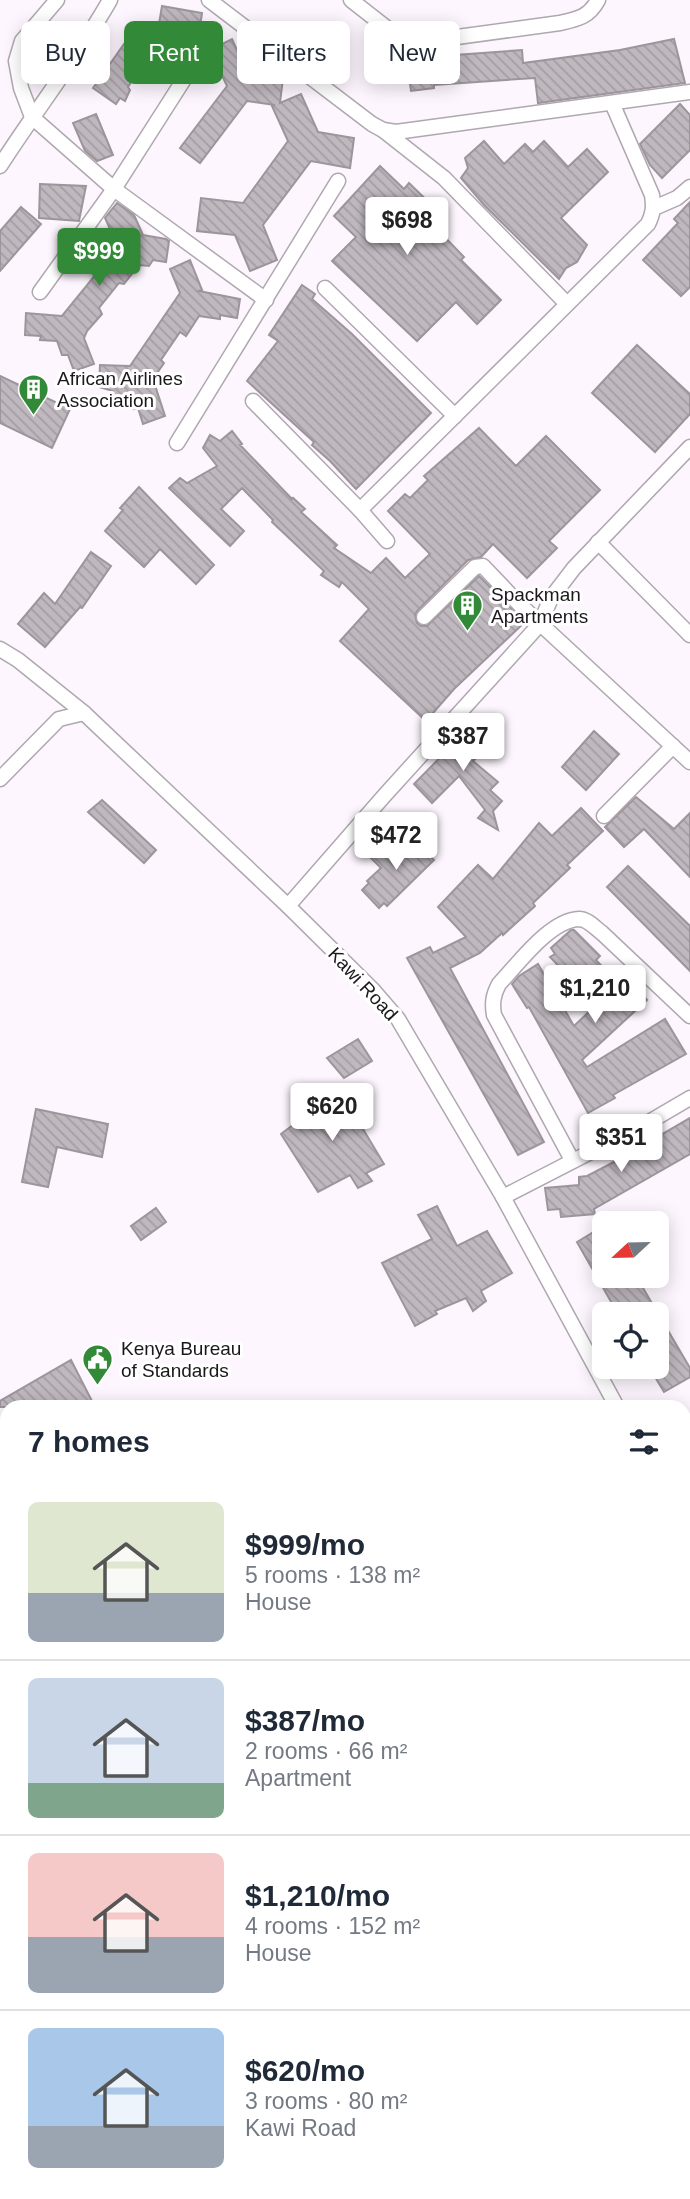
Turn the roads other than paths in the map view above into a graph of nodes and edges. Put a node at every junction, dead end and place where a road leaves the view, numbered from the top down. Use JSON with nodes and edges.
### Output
{"nodes":[{"id":1,"x":57,"y":0,"type":"edge"},
{"id":2,"x":110,"y":0,"type":"edge"},
{"id":3,"x":209,"y":0,"type":"edge"},
{"id":4,"x":351,"y":0,"type":"edge"},
{"id":5,"x":598,"y":0,"type":"edge"},
{"id":6,"x":182,"y":84,"type":"edge"},
{"id":7,"x":690,"y":92,"type":"edge"},
{"id":8,"x":612,"y":103,"type":"junction"},
{"id":9,"x":32,"y":117,"type":"junction"},
{"id":10,"x":383,"y":130,"type":"junction"},
{"id":11,"x":0,"y":166,"type":"edge"},
{"id":12,"x":338,"y":181,"type":"dead end"},
{"id":13,"x":690,"y":187,"type":"edge"},
{"id":14,"x":114,"y":189,"type":"junction"},
{"id":15,"x":654,"y":208,"type":"junction"},
{"id":16,"x":325,"y":288,"type":"dead end"},
{"id":17,"x":40,"y":292,"type":"dead end"},
{"id":18,"x":266,"y":300,"type":"junction"},
{"id":19,"x":567,"y":304,"type":"junction"},
{"id":20,"x":253,"y":401,"type":"dead end"},
{"id":21,"x":455,"y":416,"type":"junction"},
{"id":22,"x":177,"y":443,"type":"dead end"},
{"id":23,"x":690,"y":447,"type":"edge"},
{"id":24,"x":360,"y":510,"type":"junction"},
{"id":25,"x":387,"y":541,"type":"dead end"},
{"id":26,"x":598,"y":542,"type":"junction"},
{"id":27,"x":425,"y":617,"type":"dead end"},
{"id":28,"x":540,"y":624,"type":"junction"},
{"id":29,"x":690,"y":635,"type":"edge"},
{"id":30,"x":0,"y":649,"type":"edge"},
{"id":31,"x":84,"y":713,"type":"junction"},
{"id":32,"x":673,"y":746,"type":"junction"},
{"id":33,"x":690,"y":762,"type":"edge"},
{"id":34,"x":0,"y":779,"type":"edge"},
{"id":35,"x":604,"y":816,"type":"dead end"},
{"id":36,"x":288,"y":906,"type":"junction"},
{"id":37,"x":690,"y":1016,"type":"edge"},
{"id":38,"x":690,"y":1098,"type":"edge"},
{"id":39,"x":572,"y":1160,"type":"junction"},
{"id":40,"x":503,"y":1197,"type":"junction"},
{"id":41,"x":613,"y":1400,"type":"edge"}],
"edges":[{"from":1,"to":9,"type":"street"},
{"from":2,"to":9,"type":"street"},
{"from":3,"to":10,"type":"street"},
{"from":4,"to":5,"type":"street"},
{"from":6,"to":14,"type":"street"},
{"from":7,"to":8,"type":"street"},
{"from":8,"to":10,"type":"street"},
{"from":8,"to":15,"type":"street"},
{"from":9,"to":11,"type":"street"},
{"from":9,"to":14,"type":"street"},
{"from":10,"to":19,"type":"street"},
{"from":12,"to":18,"type":"street"},
{"from":13,"to":15,"type":"street"},
{"from":14,"to":17,"type":"street"},
{"from":14,"to":18,"type":"street"},
{"from":15,"to":19,"type":"street"},
{"from":16,"to":21,"type":"street"},
{"from":18,"to":22,"type":"street"},
{"from":19,"to":21,"type":"street"},
{"from":20,"to":24,"type":"street"},
{"from":21,"to":24,"type":"street"},
{"from":23,"to":26,"type":"street"},
{"from":24,"to":25,"type":"street"},
{"from":26,"to":28,"type":"street"},
{"from":26,"to":29,"type":"street"},
{"from":27,"to":28,"type":"street"},
{"from":28,"to":32,"type":"street"},
{"from":28,"to":36,"type":"street"},
{"from":30,"to":31,"type":"street","name":"Kawi Road"},
{"from":31,"to":34,"type":"street"},
{"from":31,"to":36,"type":"street","name":"Kawi Road"},
{"from":32,"to":33,"type":"street"},
{"from":32,"to":35,"type":"street"},
{"from":36,"to":40,"type":"street","name":"Kawi Road"},
{"from":37,"to":39,"type":"street"},
{"from":38,"to":39,"type":"street"},
{"from":39,"to":40,"type":"street"},
{"from":40,"to":41,"type":"street","name":"Kawi Road"}]}
